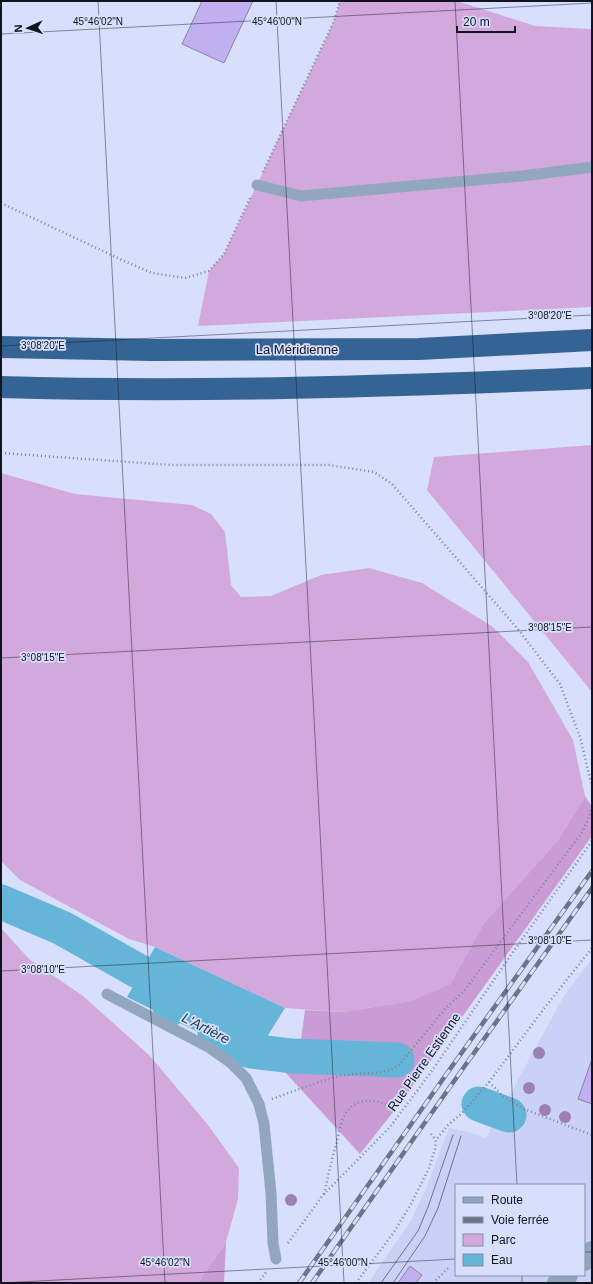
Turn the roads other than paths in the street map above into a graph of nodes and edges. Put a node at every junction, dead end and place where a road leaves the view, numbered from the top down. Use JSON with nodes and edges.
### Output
{"nodes":[{"id":1,"x":591,"y":166,"type":"edge"},
{"id":2,"x":257,"y":185,"type":"road end"},
{"id":3,"x":592,"y":340,"type":"edge"},
{"id":4,"x":1,"y":347,"type":"edge"},
{"id":5,"x":592,"y":378,"type":"edge"},
{"id":6,"x":1,"y":387,"type":"edge"},
{"id":7,"x":107,"y":994,"type":"dead end"},
{"id":8,"x":276,"y":1259,"type":"road end"},
{"id":9,"x":566,"y":1276,"type":"edge"},
{"id":10,"x":558,"y":1283,"type":"edge"}],
"edges":[{"from":1,"to":2,"type":"lane"},
{"from":3,"to":4,"type":"highway","name":"La Méridienne"},
{"from":5,"to":6,"type":"highway"},
{"from":7,"to":8,"type":"lane"},
{"from":9,"to":10,"type":"street"}]}
